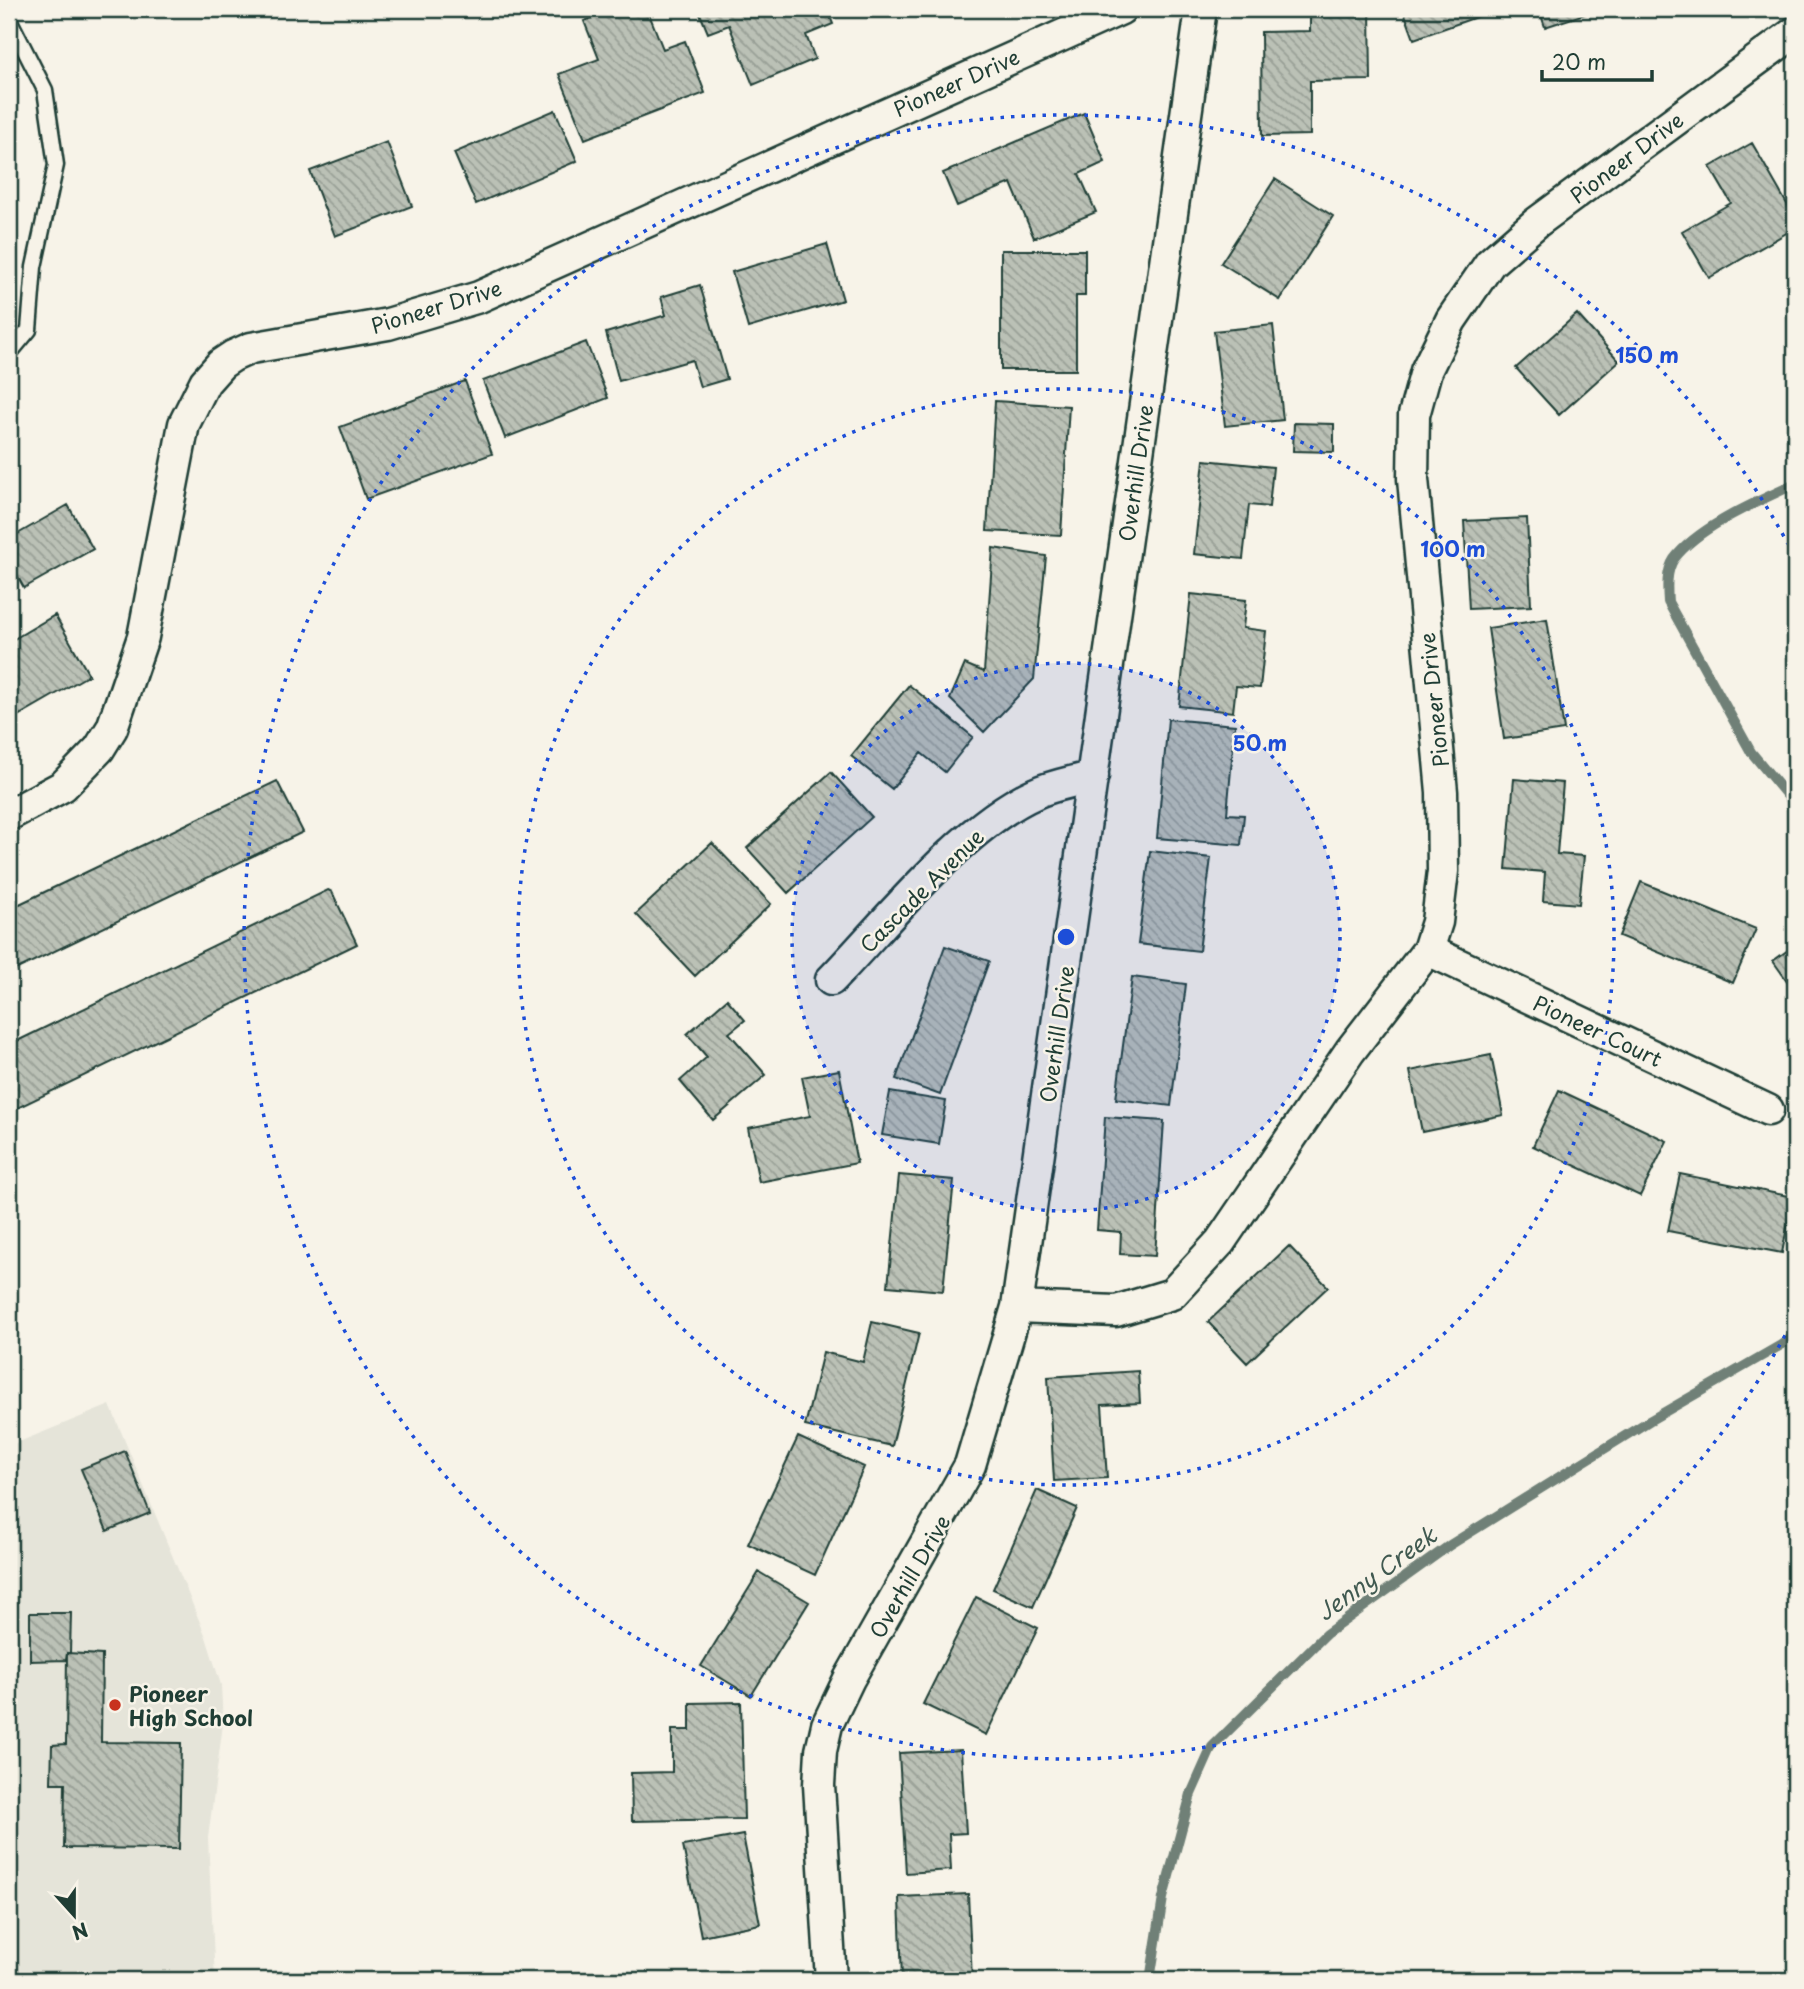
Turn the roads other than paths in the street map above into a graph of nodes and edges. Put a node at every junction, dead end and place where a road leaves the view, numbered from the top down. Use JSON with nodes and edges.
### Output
{"nodes":[{"id":1,"x":1121,"y":9,"type":"edge"},
{"id":2,"x":1200,"y":9,"type":"edge"},
{"id":3,"x":9,"y":19,"type":"edge"},
{"id":4,"x":1795,"y":32,"type":"edge"},
{"id":5,"x":9,"y":354,"type":"edge"},
{"id":6,"x":1093,"y":776,"type":"junction"},
{"id":7,"x":9,"y":815,"type":"edge"},
{"id":8,"x":1429,"y":950,"type":"junction"},
{"id":9,"x":831,"y":980,"type":"dead end"},
{"id":10,"x":1768,"y":1110,"type":"dead end"},
{"id":11,"x":1017,"y":1307,"type":"junction"},
{"id":12,"x":831,"y":1980,"type":"edge"}],
"edges":[{"from":1,"to":7,"type":"street","name":"Pioneer Drive"},
{"from":2,"to":6,"type":"street","name":"Overhill Drive"},
{"from":3,"to":5,"type":"lane"},
{"from":4,"to":8,"type":"street","name":"Pioneer Drive"},
{"from":6,"to":9,"type":"street","name":"Cascade Avenue"},
{"from":6,"to":11,"type":"street","name":"Overhill Drive"},
{"from":8,"to":10,"type":"street","name":"Pioneer Court"},
{"from":8,"to":11,"type":"street","name":"Pioneer Drive"},
{"from":11,"to":12,"type":"street","name":"Overhill Drive"}]}
